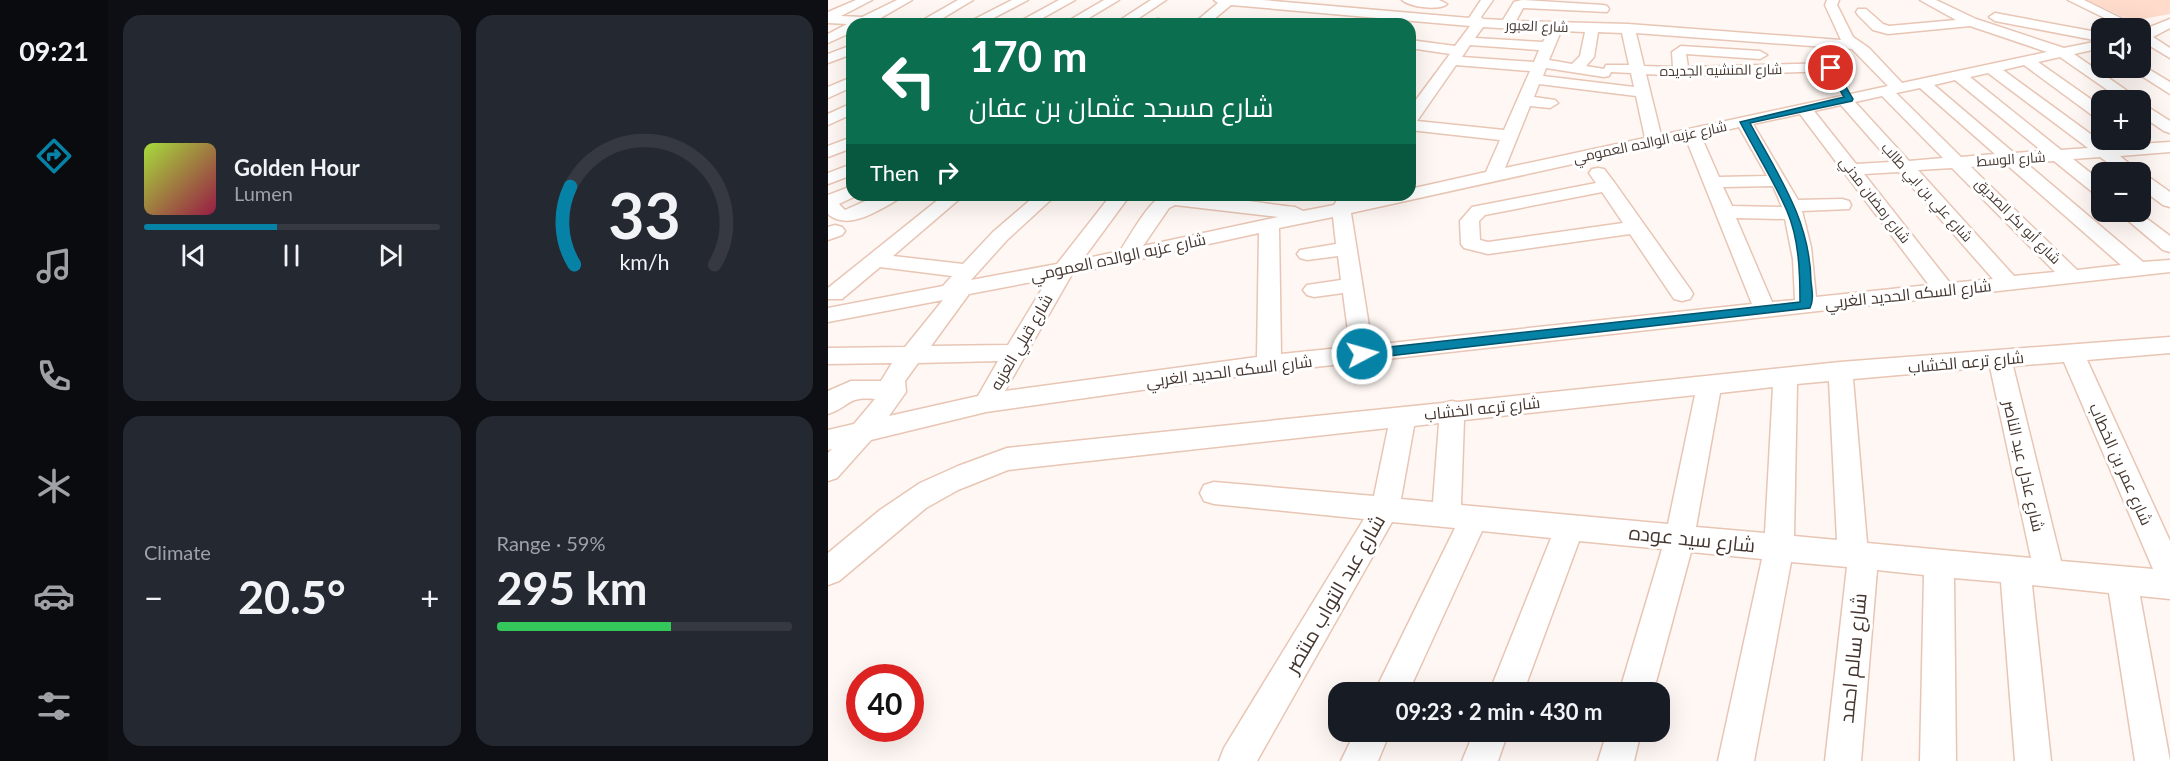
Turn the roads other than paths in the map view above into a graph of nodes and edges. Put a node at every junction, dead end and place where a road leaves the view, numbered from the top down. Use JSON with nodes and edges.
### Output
{"nodes":[{"id":1,"x":866,"y":0,"type":"edge"},
{"id":2,"x":906,"y":0,"type":"edge"},
{"id":3,"x":967,"y":0,"type":"edge"},
{"id":4,"x":1022,"y":0,"type":"edge"},
{"id":5,"x":1069,"y":0,"type":"edge"},
{"id":6,"x":1113,"y":0,"type":"edge"},
{"id":7,"x":1160,"y":0,"type":"edge"},
{"id":8,"x":1220,"y":0,"type":"edge"},
{"id":9,"x":1362,"y":0,"type":"edge"},
{"id":10,"x":1395,"y":0,"type":"edge"},
{"id":11,"x":1408,"y":0,"type":"edge"},
{"id":12,"x":1487,"y":0,"type":"edge"},
{"id":13,"x":1833,"y":0,"type":"edge"},
{"id":14,"x":2074,"y":0,"type":"edge"},
{"id":15,"x":1228,"y":1,"type":"edge"},
{"id":16,"x":1913,"y":1,"type":"edge"},
{"id":17,"x":1443,"y":2,"type":"edge"},
{"id":18,"x":1534,"y":2,"type":"edge"},
{"id":19,"x":1931,"y":2,"type":"edge"},
{"id":20,"x":1291,"y":3,"type":"edge"},
{"id":21,"x":1603,"y":4,"type":"edge"},
{"id":22,"x":1554,"y":5,"type":"junction"},
{"id":23,"x":1349,"y":12,"type":"junction"},
{"id":24,"x":1862,"y":12,"type":"dead end"},
{"id":25,"x":1042,"y":14,"type":"junction"},
{"id":26,"x":1379,"y":15,"type":"junction"},
{"id":27,"x":828,"y":18,"type":"edge"},
{"id":28,"x":870,"y":18,"type":"edge"},
{"id":29,"x":934,"y":18,"type":"edge"},
{"id":30,"x":984,"y":18,"type":"edge"},
{"id":31,"x":1034,"y":18,"type":"edge"},
{"id":32,"x":1061,"y":18,"type":"edge"},
{"id":33,"x":1080,"y":18,"type":"edge"},
{"id":34,"x":1131,"y":18,"type":"edge"},
{"id":35,"x":1207,"y":18,"type":"edge"},
{"id":36,"x":1273,"y":18,"type":"dead end"},
{"id":37,"x":2111,"y":18,"type":"edge"},
{"id":38,"x":1429,"y":19,"type":"junction"},
{"id":39,"x":846,"y":22,"type":"edge"},
{"id":40,"x":1971,"y":22,"type":"junction"},
{"id":41,"x":1479,"y":23,"type":"junction"},
{"id":42,"x":2169,"y":23,"type":"edge"},
{"id":43,"x":1507,"y":25,"type":"junction"},
{"id":44,"x":1553,"y":27,"type":"junction"},
{"id":45,"x":1596,"y":28,"type":"junction"},
{"id":46,"x":1628,"y":28,"type":"junction"},
{"id":47,"x":846,"y":30,"type":"edge"},
{"id":48,"x":1659,"y":30,"type":"junction"},
{"id":49,"x":2151,"y":32,"type":"edge"},
{"id":50,"x":1742,"y":35,"type":"junction"},
{"id":51,"x":2091,"y":36,"type":"edge"},
{"id":52,"x":828,"y":39,"type":"edge"},
{"id":53,"x":1679,"y":40,"type":"dead end"},
{"id":54,"x":2151,"y":40,"type":"edge"},
{"id":55,"x":1815,"y":41,"type":"junction"},
{"id":56,"x":1416,"y":45,"type":"edge"},
{"id":57,"x":1854,"y":45,"type":"junction"},
{"id":58,"x":2091,"y":46,"type":"edge"},
{"id":59,"x":1548,"y":47,"type":"junction"},
{"id":60,"x":1459,"y":50,"type":"junction"},
{"id":61,"x":846,"y":52,"type":"edge"},
{"id":62,"x":2062,"y":52,"type":"junction"},
{"id":63,"x":1739,"y":53,"type":"junction"},
{"id":64,"x":2170,"y":54,"type":"edge"},
{"id":65,"x":1760,"y":55,"type":"dead end"},
{"id":66,"x":829,"y":59,"type":"edge"},
{"id":67,"x":2026,"y":60,"type":"junction"},
{"id":68,"x":844,"y":66,"type":"dead end"},
{"id":69,"x":1576,"y":68,"type":"junction"},
{"id":70,"x":1611,"y":68,"type":"dead end"},
{"id":71,"x":1831,"y":68,"type":"junction"},
{"id":72,"x":1991,"y":68,"type":"junction"},
{"id":73,"x":1538,"y":70,"type":"junction"},
{"id":74,"x":1682,"y":72,"type":"junction"},
{"id":75,"x":1958,"y":75,"type":"junction"},
{"id":76,"x":2151,"y":76,"type":"edge"},
{"id":77,"x":1640,"y":80,"type":"junction"},
{"id":78,"x":1923,"y":83,"type":"junction"},
{"id":79,"x":846,"y":84,"type":"edge"},
{"id":80,"x":2170,"y":88,"type":"edge"},
{"id":81,"x":1892,"y":90,"type":"junction"},
{"id":82,"x":2117,"y":90,"type":"edge"},
{"id":83,"x":828,"y":93,"type":"edge"},
{"id":84,"x":1847,"y":99,"type":"junction"},
{"id":85,"x":1416,"y":101,"type":"edge"},
{"id":86,"x":1525,"y":101,"type":"junction"},
{"id":87,"x":1550,"y":103,"type":"dead end"},
{"id":88,"x":2091,"y":107,"type":"edge"},
{"id":89,"x":1804,"y":109,"type":"junction"},
{"id":90,"x":846,"y":111,"type":"edge"},
{"id":91,"x":2151,"y":115,"type":"edge"},
{"id":92,"x":828,"y":120,"type":"edge"},
{"id":93,"x":1744,"y":122,"type":"junction"},
{"id":94,"x":1416,"y":126,"type":"edge"},
{"id":95,"x":2170,"y":128,"type":"edge"},
{"id":96,"x":1692,"y":133,"type":"junction"},
{"id":97,"x":1510,"y":136,"type":"junction"},
{"id":98,"x":1654,"y":141,"type":"junction"},
{"id":99,"x":846,"y":144,"type":"edge"},
{"id":100,"x":2151,"y":145,"type":"edge"},
{"id":101,"x":2170,"y":147,"type":"edge"},
{"id":102,"x":2113,"y":150,"type":"edge"},
{"id":103,"x":2150,"y":150,"type":"edge"},
{"id":104,"x":828,"y":152,"type":"edge"},
{"id":105,"x":2103,"y":152,"type":"junction"},
{"id":106,"x":2057,"y":155,"type":"junction"},
{"id":107,"x":1587,"y":156,"type":"junction"},
{"id":108,"x":2010,"y":159,"type":"junction"},
{"id":109,"x":1959,"y":162,"type":"junction"},
{"id":110,"x":2117,"y":162,"type":"edge"},
{"id":111,"x":2170,"y":164,"type":"edge"},
{"id":112,"x":1905,"y":167,"type":"junction"},
{"id":113,"x":1852,"y":171,"type":"junction"},
{"id":114,"x":846,"y":172,"type":"edge"},
{"id":115,"x":1493,"y":176,"type":"junction"},
{"id":116,"x":828,"y":179,"type":"edge"},
{"id":117,"x":1777,"y":181,"type":"junction"},
{"id":118,"x":1713,"y":182,"type":"junction"},
{"id":119,"x":2091,"y":182,"type":"edge"},
{"id":120,"x":1608,"y":186,"type":"junction"},
{"id":121,"x":2151,"y":187,"type":"edge"},
{"id":122,"x":1416,"y":193,"type":"edge"},
{"id":123,"x":846,"y":198,"type":"edge"},
{"id":124,"x":880,"y":201,"type":"edge"},
{"id":125,"x":946,"y":201,"type":"edge"},
{"id":126,"x":1040,"y":201,"type":"edge"},
{"id":127,"x":1116,"y":201,"type":"edge"},
{"id":128,"x":1168,"y":201,"type":"edge"},
{"id":129,"x":1214,"y":201,"type":"edge"},
{"id":130,"x":1305,"y":201,"type":"edge"},
{"id":131,"x":2170,"y":201,"type":"edge"},
{"id":132,"x":1346,"y":202,"type":"edge"},
{"id":133,"x":1842,"y":205,"type":"dead end"},
{"id":134,"x":1792,"y":209,"type":"junction"},
{"id":135,"x":1725,"y":212,"type":"junction"},
{"id":136,"x":1296,"y":216,"type":"junction"},
{"id":137,"x":831,"y":217,"type":"edge"},
{"id":138,"x":2140,"y":222,"type":"edge"},
{"id":139,"x":1269,"y":225,"type":"junction"},
{"id":140,"x":1636,"y":227,"type":"junction"},
{"id":141,"x":1000,"y":236,"type":"junction"},
{"id":142,"x":1024,"y":238,"type":"dead end"},
{"id":143,"x":2170,"y":246,"type":"edge"},
{"id":144,"x":1347,"y":249,"type":"junction"},
{"id":145,"x":1307,"y":254,"type":"dead end"},
{"id":146,"x":1126,"y":256,"type":"junction"},
{"id":147,"x":878,"y":260,"type":"junction"},
{"id":148,"x":2170,"y":266,"type":"edge"},
{"id":149,"x":1064,"y":269,"type":"junction"},
{"id":150,"x":2138,"y":269,"type":"junction"},
{"id":151,"x":2073,"y":277,"type":"junction"},
{"id":152,"x":960,"y":283,"type":"junction"},
{"id":153,"x":2009,"y":284,"type":"junction"},
{"id":154,"x":1352,"y":285,"type":"junction"},
{"id":155,"x":1314,"y":290,"type":"dead end"},
{"id":156,"x":1945,"y":291,"type":"junction"},
{"id":157,"x":1682,"y":294,"type":"dead end"},
{"id":158,"x":1806,"y":305,"type":"junction"},
{"id":159,"x":832,"y":307,"type":"edge"},
{"id":160,"x":1765,"y":310,"type":"junction"},
{"id":161,"x":2168,"y":348,"type":"edge"},
{"id":162,"x":1015,"y":353,"type":"junction"},
{"id":163,"x":2072,"y":353,"type":"junction"},
{"id":164,"x":912,"y":354,"type":"junction"},
{"id":165,"x":1362,"y":354,"type":"junction"},
{"id":166,"x":828,"y":356,"type":"edge"},
{"id":167,"x":2000,"y":359,"type":"junction"},
{"id":168,"x":1269,"y":364,"type":"junction"},
{"id":169,"x":1840,"y":371,"type":"junction"},
{"id":170,"x":1785,"y":377,"type":"junction"},
{"id":171,"x":1709,"y":385,"type":"junction"},
{"id":172,"x":894,"y":392,"type":"junction"},
{"id":173,"x":986,"y":403,"type":"junction"},
{"id":174,"x":828,"y":405,"type":"edge"},
{"id":175,"x":1452,"y":411,"type":"junction"},
{"id":176,"x":1403,"y":416,"type":"junction"},
{"id":177,"x":864,"y":431,"type":"junction"},
{"id":178,"x":828,"y":440,"type":"edge"},
{"id":179,"x":828,"y":470,"type":"edge"},
{"id":180,"x":1214,"y":493,"type":"dead end"},
{"id":181,"x":1385,"y":509,"type":"junction"},
{"id":182,"x":1460,"y":516,"type":"junction"},
{"id":183,"x":1570,"y":527,"type":"junction"},
{"id":184,"x":1680,"y":538,"type":"junction"},
{"id":185,"x":1779,"y":548,"type":"junction"},
{"id":186,"x":1858,"y":555,"type":"junction"},
{"id":187,"x":1939,"y":563,"type":"junction"},
{"id":188,"x":2015,"y":570,"type":"junction"},
{"id":189,"x":828,"y":571,"type":"edge"},
{"id":190,"x":2049,"y":574,"type":"junction"},
{"id":191,"x":2170,"y":574,"type":"edge"},
{"id":192,"x":2122,"y":581,"type":"junction"},
{"id":193,"x":2170,"y":585,"type":"edge"},
{"id":194,"x":1395,"y":682,"type":"edge"},
{"id":195,"x":1510,"y":682,"type":"edge"},
{"id":196,"x":1639,"y":682,"type":"edge"},
{"id":197,"x":1368,"y":742,"type":"edge"},
{"id":198,"x":1487,"y":742,"type":"edge"},
{"id":199,"x":1621,"y":742,"type":"edge"},
{"id":200,"x":1237,"y":761,"type":"edge"},
{"id":201,"x":1359,"y":761,"type":"edge"},
{"id":202,"x":1480,"y":761,"type":"edge"},
{"id":203,"x":1616,"y":761,"type":"edge"},
{"id":204,"x":1736,"y":761,"type":"edge"},
{"id":205,"x":1842,"y":761,"type":"edge"},
{"id":206,"x":1938,"y":761,"type":"edge"},
{"id":207,"x":2033,"y":761,"type":"edge"},
{"id":208,"x":2153,"y":761,"type":"edge"}],
"edges":[{"from":1,"to":27,"type":"street"},
{"from":2,"to":28,"type":"street"},
{"from":3,"to":29,"type":"street"},
{"from":4,"to":30,"type":"street"},
{"from":5,"to":25,"type":"street"},
{"from":6,"to":33,"type":"street"},
{"from":7,"to":34,"type":"street"},
{"from":8,"to":15,"type":"street","name":"شارع العبور"},
{"from":9,"to":23,"type":"street"},
{"from":10,"to":26,"type":"street"},
{"from":11,"to":17,"type":"street"},
{"from":12,"to":41,"type":"street"},
{"from":13,"to":57,"type":"street","name":"شارع أبو بكر الصديق"},
{"from":14,"to":37,"type":"street"},
{"from":15,"to":20,"type":"street","name":"شارع العبور"},
{"from":15,"to":35,"type":"street"},
{"from":16,"to":19,"type":"street"},
{"from":17,"to":38,"type":"street"},
{"from":18,"to":22,"type":"street"},
{"from":18,"to":43,"type":"street"},
{"from":19,"to":40,"type":"street"},
{"from":19,"to":51,"type":"street"},
{"from":20,"to":23,"type":"street","name":"شارع العبور"},
{"from":20,"to":36,"type":"street"},
{"from":21,"to":22,"type":"street"},
{"from":21,"to":45,"type":"street"},
{"from":22,"to":44,"type":"street"},
{"from":23,"to":26,"type":"street","name":"شارع العبور"},
{"from":24,"to":40,"type":"street"},
{"from":25,"to":31,"type":"street"},
{"from":25,"to":32,"type":"street"},
{"from":26,"to":38,"type":"street","name":"شارع العبور"},
{"from":27,"to":39,"type":"street"},
{"from":38,"to":41,"type":"street","name":"شارع العبور"},
{"from":40,"to":62,"type":"street"},
{"from":41,"to":43,"type":"street","name":"شارع العبور"},
{"from":41,"to":60,"type":"street"},
{"from":42,"to":49,"type":"street"},
{"from":43,"to":44,"type":"street","name":"شارع العبور"},
{"from":44,"to":45,"type":"street","name":"شارع العبور"},
{"from":44,"to":59,"type":"street"},
{"from":45,"to":46,"type":"street","name":"شارع العبور"},
{"from":45,"to":69,"type":"street"},
{"from":46,"to":48,"type":"street","name":"شارع العبور"},
{"from":46,"to":77,"type":"street"},
{"from":47,"to":52,"type":"street"},
{"from":48,"to":50,"type":"street","name":"شارع العبور"},
{"from":48,"to":53,"type":"street"},
{"from":50,"to":55,"type":"street","name":"شارع العبور"},
{"from":50,"to":63,"type":"street"},
{"from":54,"to":64,"type":"street"},
{"from":55,"to":57,"type":"street","name":"شارع العبور"},
{"from":55,"to":71,"type":"street","name":"شارع علي بن ابي طالب"},
{"from":56,"to":60,"type":"street"},
{"from":57,"to":81,"type":"street","name":"شارع أبو بكر الصديق"},
{"from":58,"to":62,"type":"street","name":"شارع عزبه الوالده العمومي"},
{"from":59,"to":60,"type":"street"},
{"from":59,"to":73,"type":"street"},
{"from":60,"to":73,"type":"street"},
{"from":60,"to":85,"type":"street"},
{"from":61,"to":66,"type":"street"},
{"from":62,"to":67,"type":"street","name":"شارع عزبه الوالده العمومي"},
{"from":62,"to":82,"type":"street"},
{"from":63,"to":65,"type":"street"},
{"from":63,"to":74,"type":"street"},
{"from":66,"to":68,"type":"street"},
{"from":67,"to":72,"type":"street","name":"شارع عزبه الوالده العمومي"},
{"from":67,"to":88,"type":"street"},
{"from":69,"to":73,"type":"street"},
{"from":69,"to":77,"type":"street"},
{"from":70,"to":77,"type":"street","name":"شارع المنشيه الجديده"},
{"from":71,"to":74,"type":"street","name":"شارع المنشيه الجديده"},
{"from":71,"to":84,"type":"street","name":"شارع علي بن ابي طالب"},
{"from":72,"to":75,"type":"street","name":"شارع عزبه الوالده العمومي"},
{"from":72,"to":105,"type":"street"},
{"from":73,"to":77,"type":"street"},
{"from":73,"to":86,"type":"street"},
{"from":74,"to":77,"type":"street","name":"شارع المنشيه الجديده"},
{"from":75,"to":78,"type":"street","name":"شارع عزبه الوالده العمومي"},
{"from":75,"to":106,"type":"street"},
{"from":76,"to":80,"type":"street"},
{"from":77,"to":98,"type":"street"},
{"from":78,"to":81,"type":"street","name":"شارع عزبه الوالده العمومي"},
{"from":78,"to":108,"type":"street"},
{"from":79,"to":83,"type":"street"},
{"from":81,"to":84,"type":"street","name":"شارع عزبه الوالده العمومي"},
{"from":81,"to":109,"type":"street","name":"شارع أبو بكر الصديق"},
{"from":84,"to":89,"type":"street","name":"شارع عزبه الوالده العمومي"},
{"from":84,"to":112,"type":"street","name":"شارع علي بن ابي طالب"},
{"from":86,"to":87,"type":"street"},
{"from":86,"to":97,"type":"street"},
{"from":89,"to":93,"type":"street","name":"شارع عزبه الوالده العمومي"},
{"from":89,"to":113,"type":"street","name":"شارع رمضان مدني"},
{"from":90,"to":92,"type":"street"},
{"from":91,"to":95,"type":"street"},
{"from":93,"to":96,"type":"street","name":"شارع عزبه الوالده العمومي"},
{"from":93,"to":117,"type":"street"},
{"from":94,"to":97,"type":"street"},
{"from":96,"to":98,"type":"street","name":"شارع عزبه الوالده العمومي"},
{"from":96,"to":118,"type":"street"},
{"from":97,"to":115,"type":"street"},
{"from":98,"to":107,"type":"street","name":"شارع عزبه الوالده العمومي"},
{"from":99,"to":104,"type":"street"},
{"from":100,"to":101,"type":"street","name":"شارع الوسط"},
{"from":102,"to":105,"type":"street","name":"شارع الوسط"},
{"from":103,"to":111,"type":"street"},
{"from":105,"to":106,"type":"street","name":"شارع الوسط"},
{"from":105,"to":110,"type":"street"},
{"from":106,"to":108,"type":"street","name":"شارع الوسط"},
{"from":106,"to":119,"type":"street"},
{"from":107,"to":115,"type":"street","name":"شارع عزبه الوالده العمومي"},
{"from":107,"to":120,"type":"street"},
{"from":108,"to":109,"type":"street","name":"شارع الوسط"},
{"from":108,"to":150,"type":"street"},
{"from":109,"to":112,"type":"street","name":"شارع الوسط"},
{"from":109,"to":151,"type":"street","name":"شارع أبو بكر الصديق"},
{"from":112,"to":113,"type":"street","name":"شارع الوسط"},
{"from":112,"to":153,"type":"street","name":"شارع علي بن ابي طالب"},
{"from":113,"to":156,"type":"street","name":"شارع رمضان مدني"},
{"from":114,"to":116,"type":"street"},
{"from":115,"to":122,"type":"street","name":"شارع عزبه الوالده العمومي"},
{"from":117,"to":118,"type":"street"},
{"from":117,"to":134,"type":"street"},
{"from":118,"to":135,"type":"street"},
{"from":120,"to":140,"type":"street"},
{"from":120,"to":140,"type":"street"},
{"from":121,"to":131,"type":"street"},
{"from":123,"to":137,"type":"street"},
{"from":124,"to":137,"type":"street"},
{"from":125,"to":147,"type":"street"},
{"from":126,"to":141,"type":"street"},
{"from":127,"to":149,"type":"street","name":"شارع قبلي العزبه"},
{"from":128,"to":146,"type":"street"},
{"from":129,"to":136,"type":"street"},
{"from":130,"to":136,"type":"street"},
{"from":132,"to":136,"type":"street","name":"شارع عزبه الوالده العمومي"},
{"from":132,"to":144,"type":"street"},
{"from":133,"to":134,"type":"street"},
{"from":134,"to":135,"type":"street"},
{"from":134,"to":158,"type":"street"},
{"from":135,"to":160,"type":"street"},
{"from":136,"to":139,"type":"street","name":"شارع عزبه الوالده العمومي"},
{"from":138,"to":143,"type":"street"},
{"from":139,"to":146,"type":"street","name":"شارع عزبه الوالده العمومي"},
{"from":139,"to":168,"type":"street"},
{"from":140,"to":157,"type":"street"},
{"from":141,"to":142,"type":"street"},
{"from":141,"to":152,"type":"street"},
{"from":144,"to":145,"type":"street"},
{"from":144,"to":154,"type":"street"},
{"from":146,"to":149,"type":"street","name":"شارع عزبه الوالده العمومي"},
{"from":147,"to":152,"type":"street"},
{"from":147,"to":159,"type":"street"},
{"from":148,"to":150,"type":"street","name":"شارع السكه الحديد الغربي"},
{"from":149,"to":152,"type":"street","name":"شارع عزبه الوالده العمومي"},
{"from":149,"to":162,"type":"street","name":"شارع قبلي العزبه"},
{"from":150,"to":151,"type":"street","name":"شارع السكه الحديد الغربي"},
{"from":151,"to":153,"type":"street","name":"شارع السكه الحديد الغربي"},
{"from":152,"to":159,"type":"street","name":"شارع عزبه الوالده العمومي"},
{"from":152,"to":164,"type":"street"},
{"from":153,"to":156,"type":"street","name":"شارع السكه الحديد الغربي"},
{"from":154,"to":155,"type":"street"},
{"from":154,"to":165,"type":"street"},
{"from":156,"to":158,"type":"street","name":"شارع السكه الحديد الغربي"},
{"from":158,"to":160,"type":"street","name":"شارع السكه الحديد الغربي"},
{"from":160,"to":165,"type":"street","name":"شارع السكه الحديد الغربي"},
{"from":161,"to":163,"type":"street","name":"شارع ترعه الخشاب"},
{"from":162,"to":164,"type":"street"},
{"from":162,"to":173,"type":"street","name":"شارع قبلي العزبه"},
{"from":163,"to":167,"type":"street","name":"شارع ترعه الخشاب"},
{"from":163,"to":191,"type":"street","name":"شارع عمر بن الخطاب"},
{"from":164,"to":166,"type":"street"},
{"from":164,"to":172,"type":"street"},
{"from":165,"to":168,"type":"street","name":"شارع السكه الحديد الغربي"},
{"from":167,"to":169,"type":"street","name":"شارع ترعه الخشاب"},
{"from":167,"to":190,"type":"street","name":"شارع عادل عبد الناصر"},
{"from":168,"to":173,"type":"street","name":"شارع السكه الحديد الغربي"},
{"from":169,"to":170,"type":"street","name":"شارع ترعه الخشاب"},
{"from":169,"to":186,"type":"street","name":"شارع سالم احمد"},
{"from":170,"to":171,"type":"street","name":"شارع ترعه الخشاب"},
{"from":170,"to":185,"type":"street"},
{"from":171,"to":175,"type":"street","name":"شارع ترعه الخشاب"},
{"from":171,"to":184,"type":"street"},
{"from":172,"to":174,"type":"street"},
{"from":172,"to":177,"type":"street"},
{"from":173,"to":177,"type":"street","name":"شارع السكه الحديد الغربي"},
{"from":175,"to":176,"type":"street","name":"شارع ترعه الخشاب"},
{"from":175,"to":182,"type":"street"},
{"from":176,"to":181,"type":"street","name":"شارع عبد التواب منتصر"},
{"from":176,"to":189,"type":"street","name":"شارع ترعه الخشاب"},
{"from":177,"to":178,"type":"street","name":"شارع السكه الحديد الغربي"},
{"from":177,"to":179,"type":"street"},
{"from":180,"to":181,"type":"street","name":"شارع سيد عوده"},
{"from":181,"to":182,"type":"street","name":"شارع سيد عوده"},
{"from":181,"to":200,"type":"street","name":"شارع عبد التواب منتصر"},
{"from":182,"to":183,"type":"street","name":"شارع سيد عوده"},
{"from":182,"to":194,"type":"street"},
{"from":183,"to":184,"type":"street","name":"شارع سيد عوده"},
{"from":183,"to":195,"type":"street"},
{"from":184,"to":185,"type":"street","name":"شارع سيد عوده"},
{"from":184,"to":196,"type":"street"},
{"from":185,"to":186,"type":"street","name":"شارع سيد عوده"},
{"from":185,"to":204,"type":"street"},
{"from":186,"to":187,"type":"street","name":"شارع سيد عوده"},
{"from":186,"to":205,"type":"street","name":"شارع سالم احمد"},
{"from":187,"to":188,"type":"street","name":"شارع سيد عوده"},
{"from":187,"to":206,"type":"street"},
{"from":188,"to":190,"type":"street","name":"شارع سيد عوده"},
{"from":188,"to":207,"type":"street"},
{"from":190,"to":192,"type":"street","name":"شارع سيد عوده"},
{"from":192,"to":193,"type":"street","name":"شارع سيد عوده"},
{"from":192,"to":208,"type":"street"},
{"from":197,"to":201,"type":"street"},
{"from":198,"to":202,"type":"street"},
{"from":199,"to":203,"type":"street"}]}
